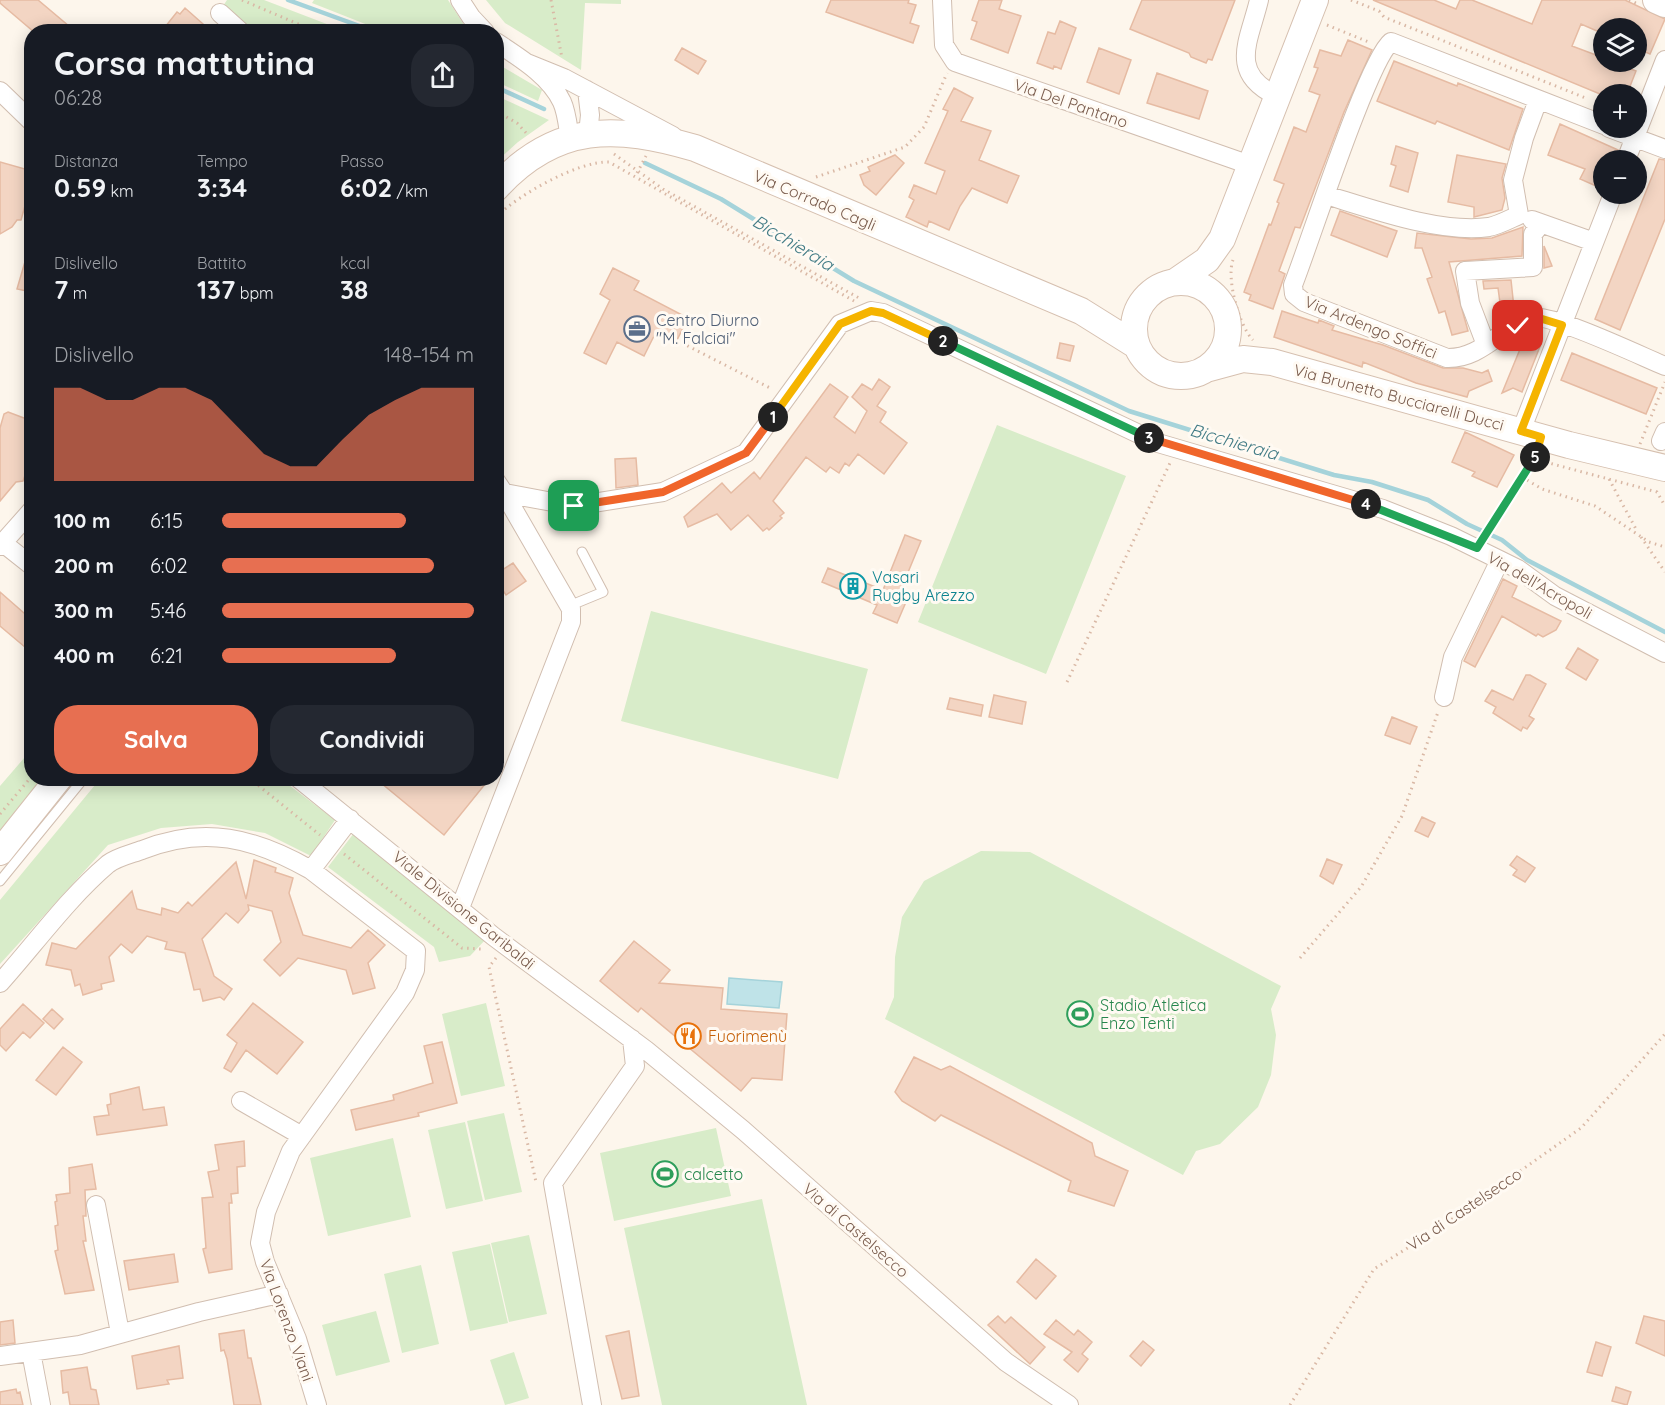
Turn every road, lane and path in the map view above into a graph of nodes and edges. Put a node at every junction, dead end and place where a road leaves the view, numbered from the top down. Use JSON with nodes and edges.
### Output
{"nodes":[{"id":1,"x":242,"y":0,"type":"edge"},
{"id":2,"x":460,"y":0,"type":"edge"},
{"id":3,"x":550,"y":0,"type":"edge"},
{"id":4,"x":942,"y":0,"type":"edge"},
{"id":5,"x":1260,"y":0,"type":"edge"},
{"id":6,"x":1351,"y":0,"type":"edge"},
{"id":7,"x":1656,"y":0,"type":"edge"},
{"id":8,"x":1665,"y":4,"type":"edge"},
{"id":9,"x":1319,"y":12,"type":"edge"},
{"id":10,"x":220,"y":13,"type":"dead end"},
{"id":11,"x":232,"y":24,"type":"edge"},
{"id":12,"x":298,"y":24,"type":"edge"},
{"id":13,"x":478,"y":24,"type":"edge"},
{"id":14,"x":1384,"y":44,"type":"junction"},
{"id":15,"x":504,"y":47,"type":"edge"},
{"id":16,"x":562,"y":58,"type":"dead end"},
{"id":17,"x":1665,"y":60,"type":"edge"},
{"id":18,"x":955,"y":62,"type":"junction"},
{"id":19,"x":527,"y":63,"type":"junction"},
{"id":20,"x":587,"y":90,"type":"junction"},
{"id":21,"x":1277,"y":96,"type":"junction"},
{"id":22,"x":1538,"y":100,"type":"junction"},
{"id":23,"x":3,"y":101,"type":"edge"},
{"id":24,"x":1593,"y":101,"type":"dead end"},
{"id":25,"x":1647,"y":107,"type":"edge"},
{"id":26,"x":24,"y":116,"type":"edge"},
{"id":27,"x":504,"y":116,"type":"edge"},
{"id":28,"x":1593,"y":121,"type":"edge"},
{"id":29,"x":1635,"y":138,"type":"joint"},
{"id":30,"x":589,"y":141,"type":"junction"},
{"id":31,"x":651,"y":148,"type":"dead end"},
{"id":32,"x":695,"y":148,"type":"junction"},
{"id":33,"x":1665,"y":149,"type":"edge"},
{"id":34,"x":543,"y":150,"type":"junction"},
{"id":35,"x":1630,"y":150,"type":"edge"},
{"id":36,"x":1250,"y":165,"type":"junction"},
{"id":37,"x":637,"y":173,"type":"junction"},
{"id":38,"x":504,"y":179,"type":"edge"},
{"id":39,"x":786,"y":187,"type":"junction"},
{"id":40,"x":1326,"y":195,"type":"junction"},
{"id":41,"x":1609,"y":204,"type":"edge"},
{"id":42,"x":504,"y":212,"type":"edge"},
{"id":43,"x":1519,"y":215,"type":"junction"},
{"id":44,"x":1541,"y":224,"type":"junction"},
{"id":45,"x":1594,"y":242,"type":"junction"},
{"id":46,"x":1228,"y":247,"type":"junction"},
{"id":47,"x":1175,"y":282,"type":"junction"},
{"id":48,"x":1223,"y":309,"type":"junction"},
{"id":49,"x":1081,"y":311,"type":"junction"},
{"id":50,"x":877,"y":312,"type":"junction"},
{"id":51,"x":1137,"y":312,"type":"junction"},
{"id":52,"x":1562,"y":325,"type":"junction"},
{"id":53,"x":682,"y":343,"type":"dead end"},
{"id":54,"x":1486,"y":345,"type":"junction"},
{"id":55,"x":1137,"y":346,"type":"junction"},
{"id":56,"x":1266,"y":353,"type":"junction"},
{"id":57,"x":1665,"y":366,"type":"edge"},
{"id":58,"x":1206,"y":369,"type":"junction"},
{"id":59,"x":1665,"y":382,"type":"edge"},
{"id":60,"x":787,"y":397,"type":"junction"},
{"id":61,"x":1521,"y":431,"type":"junction"},
{"id":62,"x":1639,"y":444,"type":"dead end"},
{"id":63,"x":1177,"y":448,"type":"junction"},
{"id":64,"x":1599,"y":452,"type":"junction"},
{"id":65,"x":1665,"y":468,"type":"edge"},
{"id":66,"x":1522,"y":477,"type":"junction"},
{"id":67,"x":1608,"y":478,"type":"junction"},
{"id":68,"x":504,"y":488,"type":"edge"},
{"id":69,"x":504,"y":494,"type":"edge"},
{"id":70,"x":1665,"y":506,"type":"edge"},
{"id":71,"x":24,"y":519,"type":"edge"},
{"id":72,"x":1638,"y":532,"type":"junction"},
{"id":73,"x":2,"y":544,"type":"edge"},
{"id":74,"x":1665,"y":547,"type":"edge"},
{"id":75,"x":1477,"y":548,"type":"junction"},
{"id":76,"x":582,"y":552,"type":"dead end"},
{"id":77,"x":24,"y":560,"type":"edge"},
{"id":78,"x":1500,"y":560,"type":"junction"},
{"id":79,"x":1665,"y":572,"type":"edge"},
{"id":80,"x":570,"y":608,"type":"junction"},
{"id":81,"x":1665,"y":653,"type":"edge"},
{"id":82,"x":1067,"y":682,"type":"dead end"},
{"id":83,"x":1444,"y":697,"type":"joint"},
{"id":84,"x":24,"y":786,"type":"edge"},
{"id":85,"x":53,"y":786,"type":"edge"},
{"id":86,"x":77,"y":786,"type":"edge"},
{"id":87,"x":259,"y":786,"type":"edge"},
{"id":88,"x":308,"y":786,"type":"edge"},
{"id":89,"x":0,"y":814,"type":"edge"},
{"id":90,"x":350,"y":819,"type":"junction"},
{"id":91,"x":324,"y":838,"type":"dead end"},
{"id":92,"x":339,"y":850,"type":"dead end"},
{"id":93,"x":0,"y":852,"type":"edge"},
{"id":94,"x":312,"y":870,"type":"junction"},
{"id":95,"x":0,"y":881,"type":"edge"},
{"id":96,"x":460,"y":908,"type":"junction"},
{"id":97,"x":483,"y":948,"type":"dead end"},
{"id":98,"x":1300,"y":958,"type":"dead end"},
{"id":99,"x":505,"y":965,"type":"dead end"},
{"id":100,"x":0,"y":983,"type":"edge"},
{"id":101,"x":1665,"y":1034,"type":"edge"},
{"id":102,"x":639,"y":1044,"type":"junction"},
{"id":103,"x":635,"y":1066,"type":"junction"},
{"id":104,"x":668,"y":1068,"type":"junction"},
{"id":105,"x":241,"y":1101,"type":"dead end"},
{"id":106,"x":302,"y":1136,"type":"junction"},
{"id":107,"x":537,"y":1185,"type":"dead end"},
{"id":108,"x":96,"y":1205,"type":"dead end"},
{"id":109,"x":279,"y":1294,"type":"junction"},
{"id":110,"x":120,"y":1334,"type":"junction"},
{"id":111,"x":31,"y":1352,"type":"junction"},
{"id":112,"x":0,"y":1356,"type":"edge"},
{"id":113,"x":41,"y":1405,"type":"edge"},
{"id":114,"x":317,"y":1405,"type":"edge"},
{"id":115,"x":592,"y":1405,"type":"edge"},
{"id":116,"x":1070,"y":1405,"type":"edge"},
{"id":117,"x":1290,"y":1405,"type":"edge"}],
"edges":[{"from":1,"to":12,"type":"path"},
{"from":2,"to":13,"type":"street"},
{"from":3,"to":16,"type":"path"},
{"from":4,"to":18,"type":"street"},
{"from":5,"to":21,"type":"street"},
{"from":6,"to":24,"type":"path"},
{"from":7,"to":8,"type":"main road"},
{"from":9,"to":14,"type":"path"},
{"from":9,"to":21,"type":"main road"},
{"from":10,"to":11,"type":"street"},
{"from":14,"to":22,"type":"street"},
{"from":14,"to":40,"type":"street","name":"Via Ardengo Soffici"},
{"from":15,"to":19,"type":"street"},
{"from":17,"to":25,"type":"street"},
{"from":18,"to":36,"type":"street","name":"Via Del Pantano"},
{"from":18,"to":39,"type":"path"},
{"from":19,"to":20,"type":"street"},
{"from":19,"to":30,"type":"street"},
{"from":20,"to":30,"type":"street"},
{"from":20,"to":32,"type":"street"},
{"from":21,"to":36,"type":"main road"},
{"from":22,"to":28,"type":"street"},
{"from":22,"to":43,"type":"street"},
{"from":23,"to":26,"type":"street"},
{"from":27,"to":34,"type":"path"},
{"from":29,"to":33,"type":"street"},
{"from":29,"to":35,"type":"street"},
{"from":30,"to":32,"type":"main road","name":"Via Corrado Cagli"},
{"from":30,"to":34,"type":"main road","name":"Via Corrado Cagli"},
{"from":30,"to":37,"type":"path"},
{"from":31,"to":37,"type":"path"},
{"from":32,"to":39,"type":"main road","name":"Via Corrado Cagli"},
{"from":34,"to":38,"type":"main road","name":"Via Corrado Cagli"},
{"from":36,"to":46,"type":"main road"},
{"from":37,"to":50,"type":"path"},
{"from":39,"to":49,"type":"main road","name":"Via Corrado Cagli"},
{"from":40,"to":43,"type":"street"},
{"from":40,"to":54,"type":"street","name":"Via Ardengo Soffici"},
{"from":41,"to":45,"type":"street"},
{"from":42,"to":50,"type":"path"},
{"from":43,"to":44,"type":"street"},
{"from":44,"to":45,"type":"street"},
{"from":44,"to":54,"type":"street"},
{"from":45,"to":52,"type":"street"},
{"from":46,"to":47,"type":"main road"},
{"from":46,"to":48,"type":"main road"},
{"from":46,"to":56,"type":"path"},
{"from":47,"to":48,"type":"main road"},
{"from":47,"to":51,"type":"main road"},
{"from":48,"to":56,"type":"main road","name":"Via Brunetto Bucciarelli Ducci"},
{"from":48,"to":58,"type":"main road"},
{"from":49,"to":51,"type":"main road","name":"Via Corrado Cagli"},
{"from":49,"to":55,"type":"main road","name":"Via Corrado Cagli"},
{"from":50,"to":60,"type":"street"},
{"from":50,"to":63,"type":"street","name":"Via dell'Acropoli"},
{"from":51,"to":55,"type":"main road"},
{"from":52,"to":54,"type":"street","name":"Via Ardengo Soffici"},
{"from":52,"to":57,"type":"street","name":"Via Ardengo Soffici"},
{"from":52,"to":61,"type":"street"},
{"from":53,"to":60,"type":"path"},
{"from":55,"to":58,"type":"main road"},
{"from":56,"to":58,"type":"main road","name":"Via Brunetto Bucciarelli Ducci"},
{"from":56,"to":61,"type":"main road","name":"Via Brunetto Bucciarelli Ducci"},
{"from":59,"to":62,"type":"path"},
{"from":60,"to":68,"type":"street"},
{"from":61,"to":64,"type":"main road","name":"Via Brunetto Bucciarelli Ducci"},
{"from":63,"to":75,"type":"street","name":"Via dell'Acropoli"},
{"from":63,"to":82,"type":"path"},
{"from":64,"to":65,"type":"main road","name":"Via Brunetto Bucciarelli Ducci"},
{"from":64,"to":67,"type":"path"},
{"from":66,"to":67,"type":"path"},
{"from":66,"to":72,"type":"path"},
{"from":66,"to":75,"type":"path"},
{"from":67,"to":70,"type":"path"},
{"from":67,"to":72,"type":"path"},
{"from":69,"to":80,"type":"street"},
{"from":71,"to":73,"type":"street"},
{"from":72,"to":74,"type":"path"},
{"from":72,"to":79,"type":"path"},
{"from":73,"to":77,"type":"street"},
{"from":75,"to":78,"type":"street","name":"Via dell'Acropoli"},
{"from":76,"to":80,"type":"lane"},
{"from":78,"to":81,"type":"street","name":"Via dell'Acropoli"},
{"from":78,"to":83,"type":"street"},
{"from":80,"to":96,"type":"street"},
{"from":83,"to":98,"type":"path"},
{"from":84,"to":89,"type":"path"},
{"from":85,"to":93,"type":"main road"},
{"from":86,"to":95,"type":"lane"},
{"from":87,"to":91,"type":"path"},
{"from":88,"to":90,"type":"street","name":"Viale Divisione Garibaldi"},
{"from":90,"to":94,"type":"street"},
{"from":90,"to":96,"type":"street","name":"Viale Divisione Garibaldi"},
{"from":92,"to":97,"type":"path"},
{"from":94,"to":100,"type":"street"},
{"from":94,"to":106,"type":"street","name":"Via Lorenzo Viani"},
{"from":96,"to":102,"type":"street","name":"Viale Divisione Garibaldi"},
{"from":99,"to":107,"type":"path"},
{"from":101,"to":117,"type":"path","name":"Via di Castelsecco"},
{"from":102,"to":103,"type":"street"},
{"from":102,"to":104,"type":"street","name":"Via di Castelsecco"},
{"from":103,"to":104,"type":"street"},
{"from":103,"to":115,"type":"street"},
{"from":104,"to":116,"type":"street","name":"Via di Castelsecco"},
{"from":105,"to":106,"type":"street"},
{"from":106,"to":109,"type":"street","name":"Via Lorenzo Viani"},
{"from":108,"to":110,"type":"street"},
{"from":109,"to":110,"type":"street"},
{"from":109,"to":114,"type":"street","name":"Via Lorenzo Viani"},
{"from":110,"to":111,"type":"street"},
{"from":111,"to":112,"type":"street"},
{"from":111,"to":113,"type":"street"}]}
